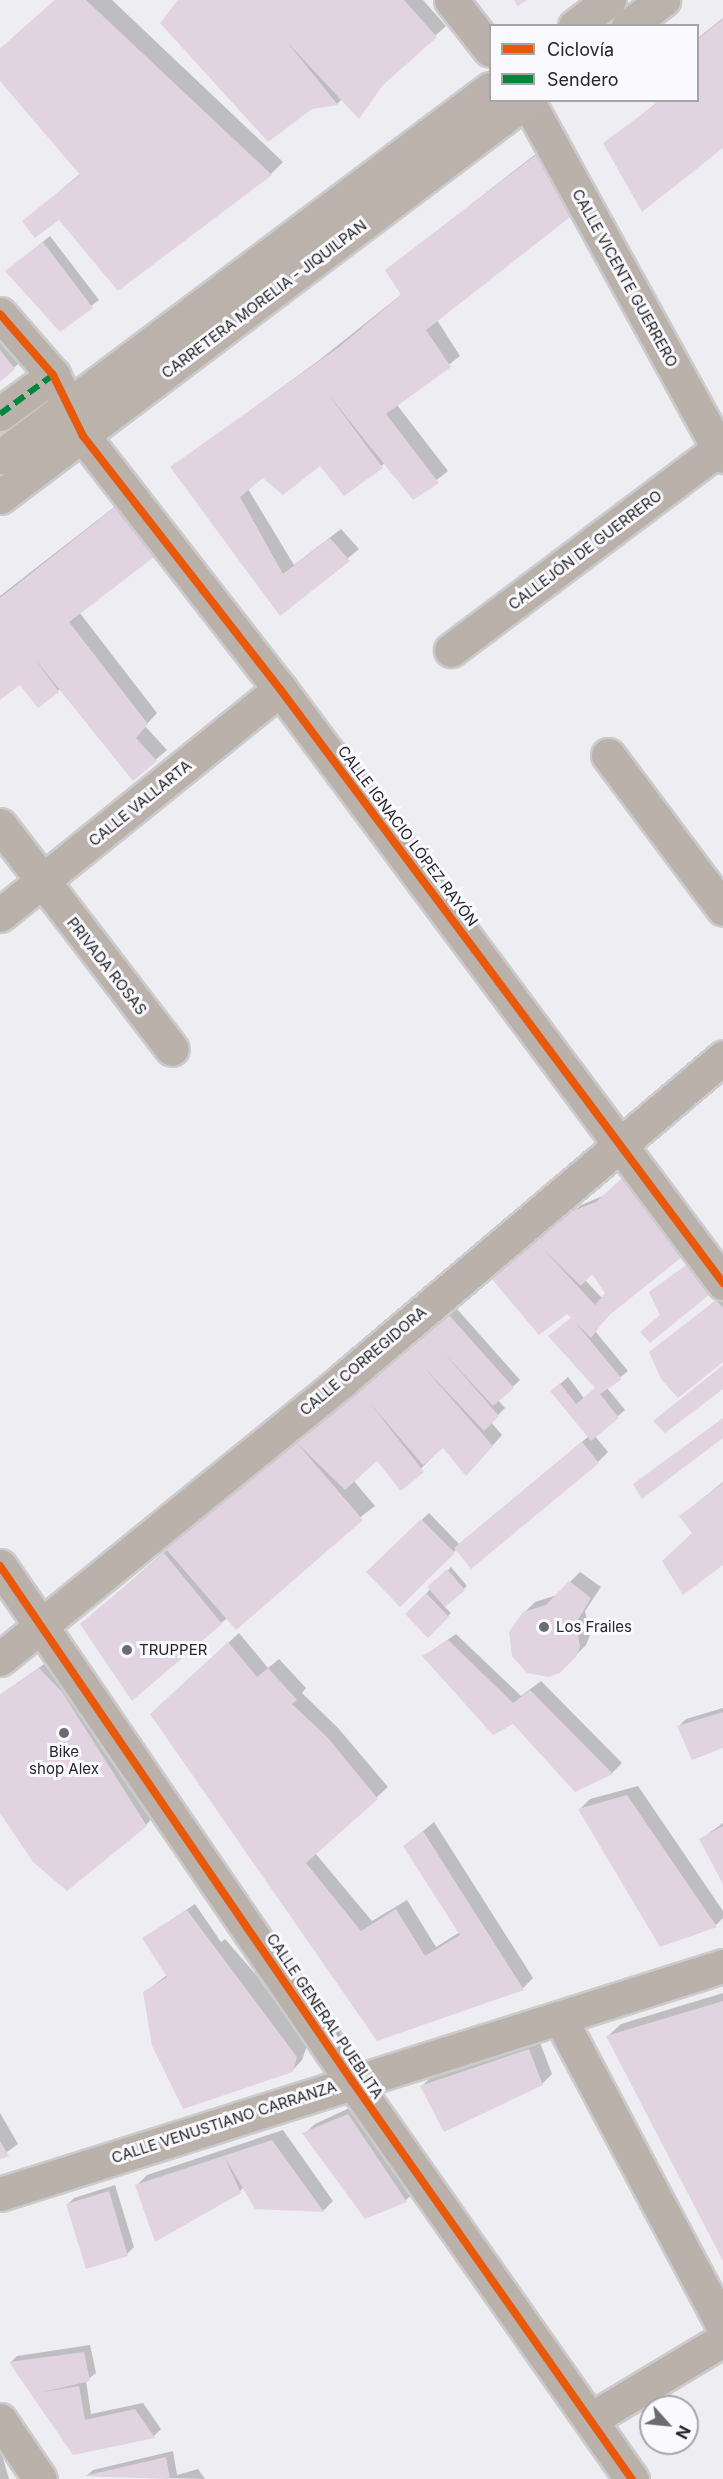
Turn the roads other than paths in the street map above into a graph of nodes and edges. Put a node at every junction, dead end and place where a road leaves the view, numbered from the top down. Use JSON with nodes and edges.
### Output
{"nodes":[{"id":1,"x":451,"y":0,"type":"edge"},
{"id":2,"x":609,"y":0,"type":"edge"},
{"id":3,"x":663,"y":0,"type":"edge"},
{"id":4,"x":578,"y":24,"type":"edge"},
{"id":5,"x":631,"y":24,"type":"edge"},
{"id":6,"x":489,"y":49,"type":"edge"},
{"id":7,"x":489,"y":90,"type":"edge"},
{"id":8,"x":524,"y":102,"type":"edge"},
{"id":9,"x":528,"y":102,"type":"edge"},
{"id":10,"x":0,"y":314,"type":"edge"},
{"id":11,"x":53,"y":375,"type":"junction"},
{"id":12,"x":0,"y":414,"type":"edge"},
{"id":13,"x":77,"y":421,"type":"junction"},
{"id":14,"x":721,"y":453,"type":"edge"},
{"id":15,"x":0,"y":457,"type":"edge"},
{"id":16,"x":0,"y":497,"type":"edge"},
{"id":17,"x":451,"y":650,"type":"dead end"},
{"id":18,"x":280,"y":689,"type":"junction"},
{"id":19,"x":608,"y":755,"type":"dead end"},
{"id":20,"x":0,"y":825,"type":"edge"},
{"id":21,"x":42,"y":883,"type":"junction"},
{"id":22,"x":723,"y":909,"type":"edge"},
{"id":23,"x":0,"y":915,"type":"edge"},
{"id":24,"x":172,"y":1049,"type":"dead end"},
{"id":25,"x":723,"y":1058,"type":"edge"},
{"id":26,"x":623,"y":1145,"type":"junction"},
{"id":27,"x":723,"y":1283,"type":"edge"},
{"id":28,"x":0,"y":1566,"type":"edge"},
{"id":29,"x":44,"y":1625,"type":"junction"},
{"id":30,"x":0,"y":1659,"type":"edge"},
{"id":31,"x":723,"y":1966,"type":"edge"},
{"id":32,"x":560,"y":2018,"type":"junction"},
{"id":33,"x":352,"y":2081,"type":"junction"},
{"id":34,"x":0,"y":2194,"type":"edge"},
{"id":35,"x":723,"y":2326,"type":"edge"},
{"id":36,"x":723,"y":2340,"type":"edge"},
{"id":37,"x":593,"y":2418,"type":"junction"},
{"id":38,"x":0,"y":2420,"type":"edge"},
{"id":39,"x":40,"y":2479,"type":"edge"},
{"id":40,"x":632,"y":2479,"type":"edge"}],
"edges":[{"from":1,"to":6,"type":"street"},
{"from":2,"to":4,"type":"main road"},
{"from":3,"to":5,"type":"main road"},
{"from":7,"to":13,"type":"main road","name":"CARRETERA MORELIA - JIQUILPAN"},
{"from":8,"to":13,"type":"main road","name":"CARRETERA MORELIA - JIQUILPAN"},
{"from":9,"to":14,"type":"street","name":"CALLE VICENTE GUERRERO"},
{"from":10,"to":11,"type":"street","name":"CALLE IGNACIO LÓPEZ RAYÓN"},
{"from":11,"to":12,"type":"street"},
{"from":11,"to":13,"type":"street","name":"CALLE IGNACIO LÓPEZ RAYÓN"},
{"from":13,"to":15,"type":"main road","name":"CARRETERA MORELIA - JIQUILPAN"},
{"from":13,"to":16,"type":"main road","name":"CARRETERA MORELIA - JIQUILPAN"},
{"from":13,"to":18,"type":"street","name":"CALLE IGNACIO LÓPEZ RAYÓN"},
{"from":14,"to":17,"type":"street","name":"CALLEJÓN DE GUERRERO"},
{"from":18,"to":21,"type":"street","name":"CALLE VALLARTA"},
{"from":18,"to":26,"type":"street","name":"CALLE IGNACIO LÓPEZ RAYÓN"},
{"from":19,"to":22,"type":"street"},
{"from":20,"to":21,"type":"street","name":"PRIVADA ROSAS"},
{"from":21,"to":23,"type":"street","name":"CALLE VALLARTA"},
{"from":21,"to":24,"type":"street","name":"PRIVADA ROSAS"},
{"from":25,"to":26,"type":"street","name":"CALLE CORREGIDORA"},
{"from":26,"to":27,"type":"street","name":"CALLE IGNACIO LÓPEZ RAYÓN"},
{"from":26,"to":29,"type":"street","name":"CALLE CORREGIDORA"},
{"from":28,"to":29,"type":"street","name":"CALLE GENERAL PUEBLITA"},
{"from":29,"to":30,"type":"street","name":"CALLE CORREGIDORA"},
{"from":29,"to":33,"type":"street","name":"CALLE GENERAL PUEBLITA"},
{"from":31,"to":32,"type":"street","name":"CALLE VENUSTIANO CARRANZA"},
{"from":32,"to":33,"type":"street","name":"CALLE VENUSTIANO CARRANZA"},
{"from":32,"to":35,"type":"street"},
{"from":33,"to":34,"type":"street","name":"CALLE VENUSTIANO CARRANZA"},
{"from":33,"to":37,"type":"street","name":"CALLE GENERAL PUEBLITA"},
{"from":36,"to":37,"type":"street"},
{"from":37,"to":40,"type":"street","name":"CALLE GENERAL PUEBLITA"},
{"from":38,"to":39,"type":"street"}]}
